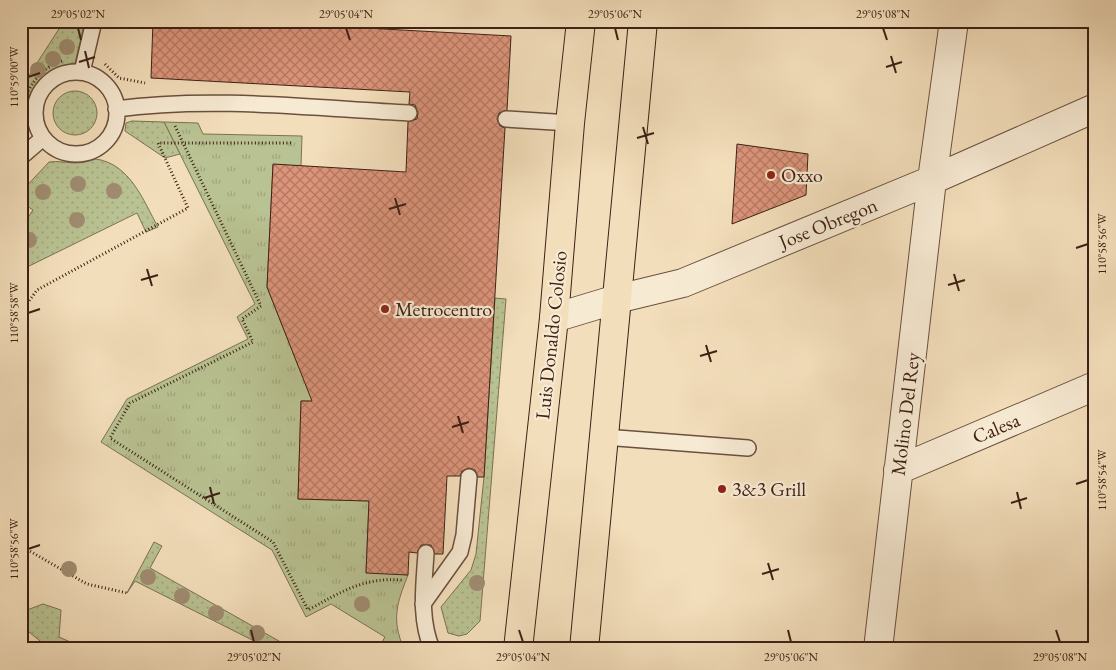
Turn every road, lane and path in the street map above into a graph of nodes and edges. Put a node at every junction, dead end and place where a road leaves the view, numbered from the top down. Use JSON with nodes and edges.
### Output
{"nodes":[{"id":1,"x":94,"y":21,"type":"edge"},
{"id":2,"x":581,"y":21,"type":"edge"},
{"id":3,"x":643,"y":21,"type":"edge"},
{"id":4,"x":954,"y":21,"type":"edge"},
{"id":5,"x":84,"y":66,"type":"junction"},
{"id":6,"x":149,"y":84,"type":"dead end"},
{"id":7,"x":21,"y":107,"type":"edge"},
{"id":8,"x":1095,"y":108,"type":"edge"},
{"id":9,"x":116,"y":109,"type":"junction"},
{"id":10,"x":409,"y":113,"type":"dead end"},
{"id":11,"x":171,"y":118,"type":"dead end"},
{"id":12,"x":506,"y":118,"type":"dead end"},
{"id":13,"x":570,"y":123,"type":"junction"},
{"id":14,"x":43,"y":138,"type":"junction"},
{"id":15,"x":182,"y":143,"type":"junction"},
{"id":16,"x":292,"y":143,"type":"dead end"},
{"id":17,"x":21,"y":157,"type":"edge"},
{"id":18,"x":932,"y":180,"type":"junction"},
{"id":19,"x":617,"y":299,"type":"junction"},
{"id":20,"x":21,"y":312,"type":"edge"},
{"id":21,"x":554,"y":318,"type":"junction"},
{"id":22,"x":1095,"y":386,"type":"edge"},
{"id":23,"x":604,"y":437,"type":"junction"},
{"id":24,"x":748,"y":448,"type":"dead end"},
{"id":25,"x":898,"y":470,"type":"junction"},
{"id":26,"x":468,"y":477,"type":"dead end"},
{"id":27,"x":21,"y":546,"type":"edge"},
{"id":28,"x":426,"y":553,"type":"dead end"},
{"id":29,"x":406,"y":580,"type":"dead end"},
{"id":30,"x":127,"y":593,"type":"dead end"},
{"id":31,"x":423,"y":604,"type":"junction"},
{"id":32,"x":432,"y":649,"type":"edge"},
{"id":33,"x":518,"y":649,"type":"edge"},
{"id":34,"x":584,"y":649,"type":"edge"},
{"id":35,"x":878,"y":649,"type":"edge"}],
"edges":[{"from":1,"to":5,"type":"lane"},
{"from":2,"to":13,"type":"main road","name":"Luis Donaldo Colosio"},
{"from":3,"to":19,"type":"main road"},
{"from":4,"to":18,"type":"street","name":"Molino Del Rey"},
{"from":5,"to":6,"type":"path"},
{"from":5,"to":7,"type":"path"},
{"from":5,"to":9,"type":"lane"},
{"from":5,"to":14,"type":"lane"},
{"from":8,"to":18,"type":"street","name":"Jose Obregon"},
{"from":9,"to":10,"type":"lane"},
{"from":9,"to":14,"type":"lane"},
{"from":11,"to":15,"type":"path"},
{"from":12,"to":13,"type":"lane"},
{"from":13,"to":21,"type":"main road","name":"Luis Donaldo Colosio"},
{"from":14,"to":17,"type":"lane"},
{"from":15,"to":16,"type":"path"},
{"from":15,"to":20,"type":"path"},
{"from":15,"to":29,"type":"path"},
{"from":18,"to":19,"type":"street","name":"Jose Obregon"},
{"from":18,"to":25,"type":"street","name":"Molino Del Rey"},
{"from":19,"to":21,"type":"street","name":"Jose Obregon"},
{"from":19,"to":23,"type":"main road"},
{"from":21,"to":33,"type":"main road","name":"Luis Donaldo Colosio"},
{"from":22,"to":25,"type":"street","name":"Calesa"},
{"from":23,"to":24,"type":"lane"},
{"from":23,"to":34,"type":"main road"},
{"from":25,"to":35,"type":"street","name":"Molino Del Rey"},
{"from":26,"to":31,"type":"lane"},
{"from":27,"to":30,"type":"path"},
{"from":28,"to":31,"type":"lane"},
{"from":31,"to":32,"type":"lane"}]}
